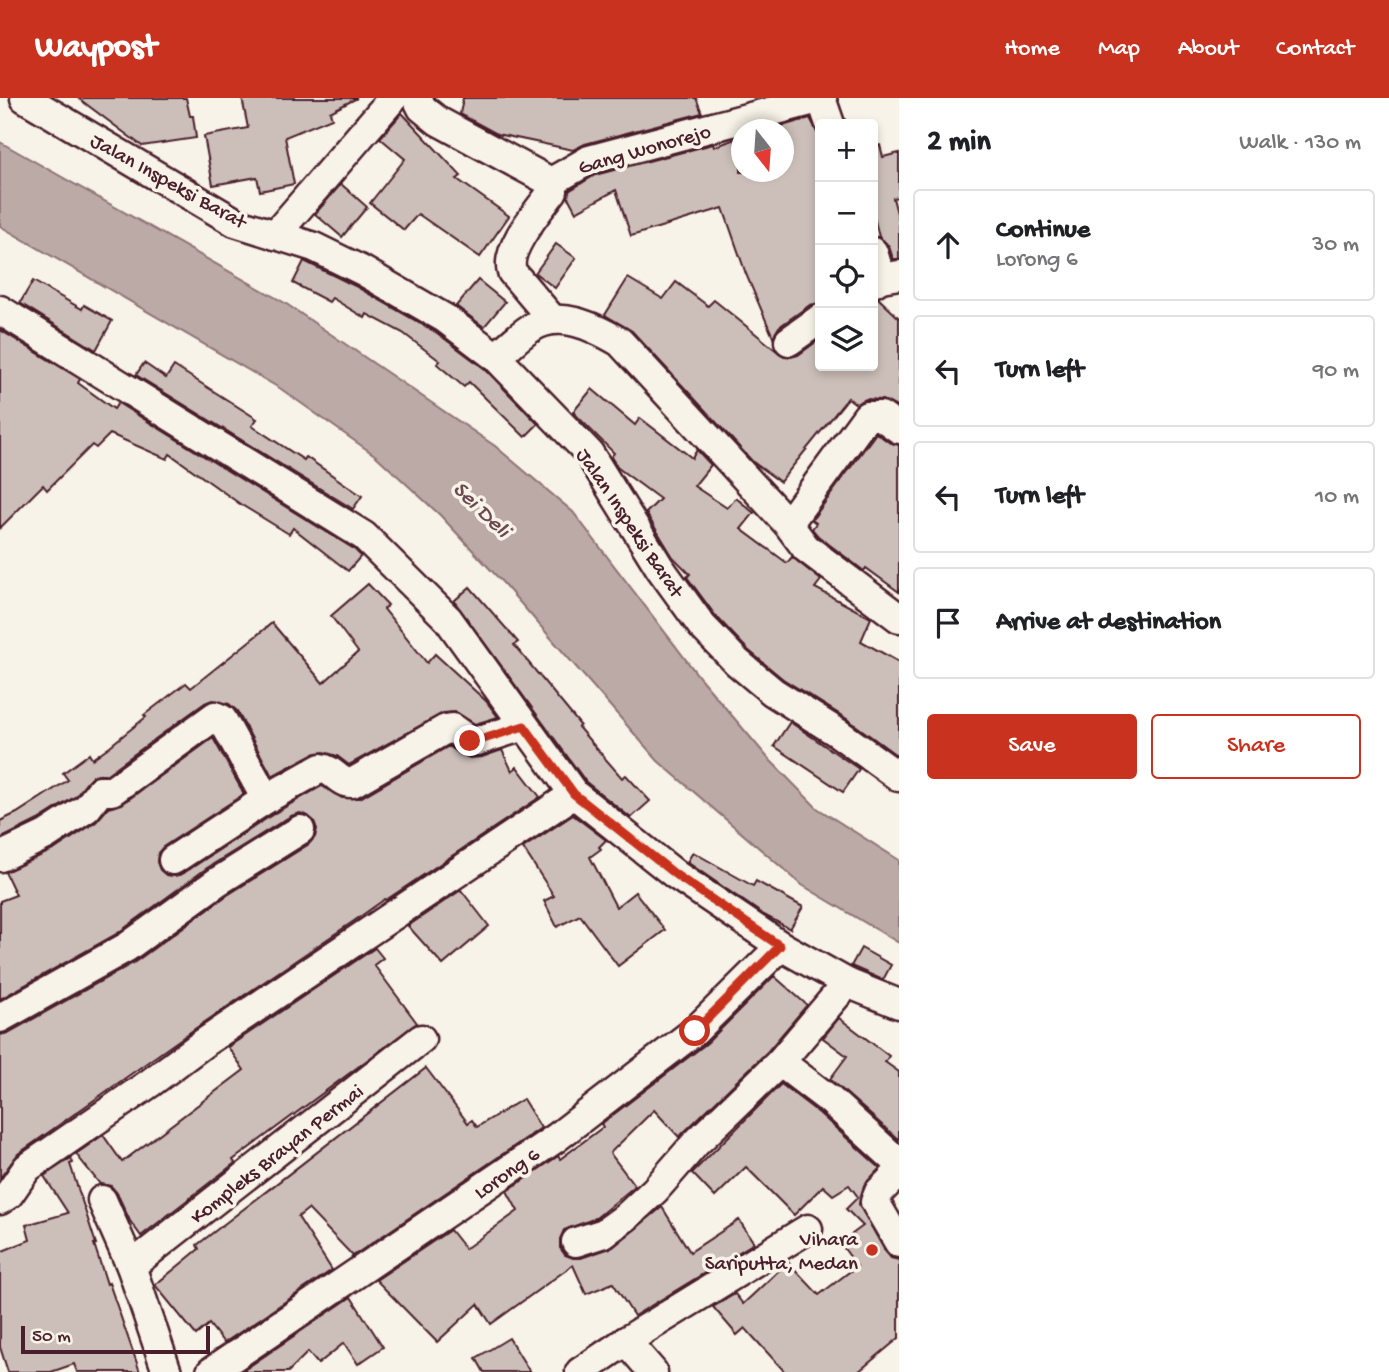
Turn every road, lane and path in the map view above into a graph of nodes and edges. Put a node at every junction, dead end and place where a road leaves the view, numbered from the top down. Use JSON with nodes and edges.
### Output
{"nodes":[{"id":1,"x":25,"y":98,"type":"edge"},
{"id":2,"x":393,"y":98,"type":"edge"},
{"id":3,"x":418,"y":98,"type":"edge"},
{"id":4,"x":821,"y":98,"type":"edge"},
{"id":5,"x":828,"y":119,"type":"edge"},
{"id":6,"x":551,"y":182,"type":"junction"},
{"id":7,"x":275,"y":235,"type":"junction"},
{"id":8,"x":0,"y":310,"type":"edge"},
{"id":9,"x":552,"y":319,"type":"junction"},
{"id":10,"x":815,"y":323,"type":"edge"},
{"id":11,"x":789,"y":341,"type":"dead end"},
{"id":12,"x":496,"y":358,"type":"junction"},
{"id":13,"x":899,"y":429,"type":"edge"},
{"id":14,"x":788,"y":524,"type":"junction"},
{"id":15,"x":899,"y":618,"type":"edge"},
{"id":16,"x":524,"y":726,"type":"junction"},
{"id":17,"x":899,"y":777,"type":"edge"},
{"id":18,"x":574,"y":794,"type":"junction"},
{"id":19,"x":266,"y":799,"type":"junction"},
{"id":20,"x":300,"y":830,"type":"dead end"},
{"id":21,"x":0,"y":857,"type":"edge"},
{"id":22,"x":173,"y":860,"type":"dead end"},
{"id":23,"x":780,"y":946,"type":"junction"},
{"id":24,"x":847,"y":983,"type":"junction"},
{"id":25,"x":899,"y":1004,"type":"edge"},
{"id":26,"x":0,"y":1018,"type":"edge"},
{"id":27,"x":421,"y":1039,"type":"dead end"},
{"id":28,"x":780,"y":1062,"type":"junction"},
{"id":29,"x":899,"y":1163,"type":"edge"},
{"id":30,"x":899,"y":1172,"type":"edge"},
{"id":31,"x":0,"y":1200,"type":"edge"},
{"id":32,"x":102,"y":1200,"type":"dead end"},
{"id":33,"x":808,"y":1229,"type":"dead end"},
{"id":34,"x":576,"y":1242,"type":"dead end"},
{"id":35,"x":899,"y":1243,"type":"edge"},
{"id":36,"x":131,"y":1266,"type":"junction"},
{"id":37,"x":626,"y":1341,"type":"junction"},
{"id":38,"x":167,"y":1372,"type":"edge"},
{"id":39,"x":211,"y":1372,"type":"edge"},
{"id":40,"x":580,"y":1372,"type":"edge"},
{"id":41,"x":653,"y":1372,"type":"edge"}],
"edges":[{"from":1,"to":7,"type":"street","name":"Jalan Inspeksi Barat"},
{"from":2,"to":7,"type":"street"},
{"from":3,"to":6,"type":"street"},
{"from":4,"to":5,"type":"street"},
{"from":4,"to":6,"type":"street","name":"Gang Wonorejo"},
{"from":6,"to":9,"type":"street"},
{"from":7,"to":12,"type":"street","name":"Jalan Inspeksi Barat"},
{"from":8,"to":16,"type":"street"},
{"from":9,"to":12,"type":"street"},
{"from":9,"to":14,"type":"street"},
{"from":10,"to":11,"type":"street"},
{"from":12,"to":17,"type":"street","name":"Jalan Inspeksi Barat"},
{"from":13,"to":14,"type":"street"},
{"from":14,"to":15,"type":"street"},
{"from":16,"to":18,"type":"street"},
{"from":16,"to":19,"type":"street"},
{"from":18,"to":23,"type":"street"},
{"from":18,"to":31,"type":"street"},
{"from":19,"to":21,"type":"street"},
{"from":19,"to":22,"type":"street"},
{"from":20,"to":26,"type":"street"},
{"from":23,"to":24,"type":"street"},
{"from":23,"to":39,"type":"street","name":"Lorong 6"},
{"from":24,"to":25,"type":"street"},
{"from":24,"to":28,"type":"street"},
{"from":27,"to":36,"type":"street","name":"Kompleks Brayan Permai"},
{"from":28,"to":29,"type":"street"},
{"from":28,"to":34,"type":"street"},
{"from":30,"to":35,"type":"street"},
{"from":32,"to":36,"type":"street"},
{"from":33,"to":37,"type":"street"},
{"from":36,"to":38,"type":"street"},
{"from":37,"to":40,"type":"street"},
{"from":37,"to":41,"type":"street"}]}
